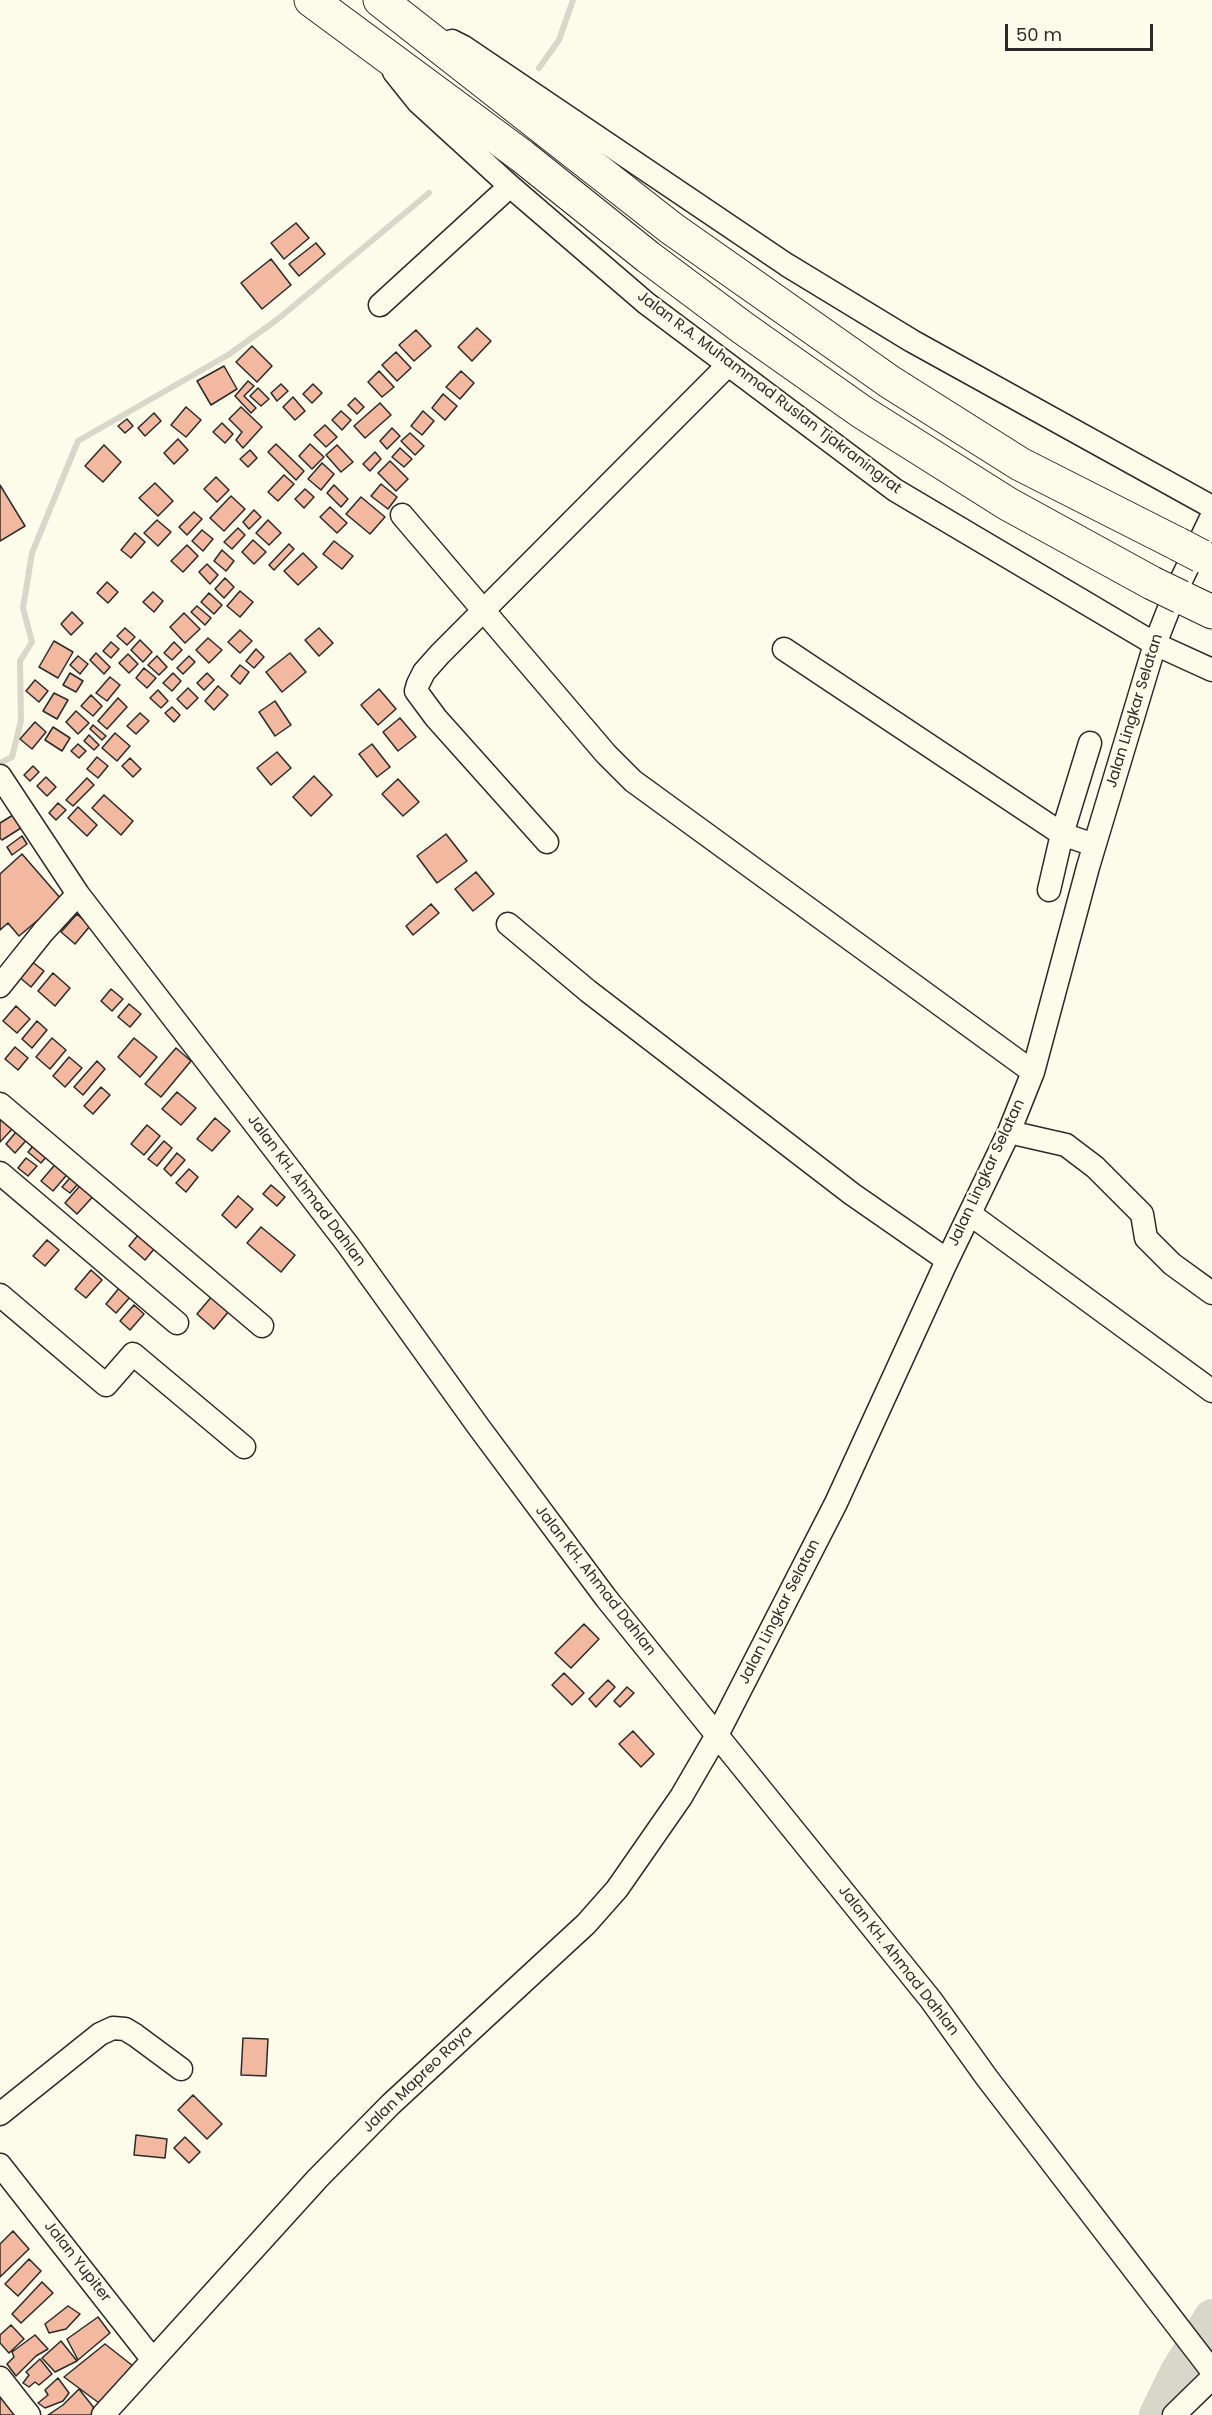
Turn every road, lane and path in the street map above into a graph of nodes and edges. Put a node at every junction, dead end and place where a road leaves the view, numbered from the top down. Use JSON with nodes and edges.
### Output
{"nodes":[{"id":1,"x":311,"y":0,"type":"edge"},
{"id":2,"x":380,"y":0,"type":"edge"},
{"id":3,"x":407,"y":21,"type":"junction"},
{"id":4,"x":377,"y":49,"type":"junction"},
{"id":5,"x":510,"y":186,"type":"junction"},
{"id":6,"x":380,"y":305,"type":"dead end"},
{"id":7,"x":727,"y":366,"type":"junction"},
{"id":8,"x":1212,"y":507,"type":"edge"},
{"id":9,"x":402,"y":515,"type":"dead end"},
{"id":10,"x":1212,"y":516,"type":"edge"},
{"id":11,"x":1197,"y":554,"type":"edge"},
{"id":12,"x":484,"y":610,"type":"junction"},
{"id":13,"x":1212,"y":612,"type":"edge"},
{"id":14,"x":1155,"y":644,"type":"junction"},
{"id":15,"x":784,"y":649,"type":"dead end"},
{"id":16,"x":1212,"y":669,"type":"edge"},
{"id":17,"x":1090,"y":743,"type":"dead end"},
{"id":18,"x":0,"y":776,"type":"edge"},
{"id":19,"x":1062,"y":834,"type":"junction"},
{"id":20,"x":547,"y":842,"type":"dead end"},
{"id":21,"x":1094,"y":845,"type":"junction"},
{"id":22,"x":1049,"y":890,"type":"dead end"},
{"id":23,"x":78,"y":894,"type":"junction"},
{"id":24,"x":508,"y":924,"type":"dead end"},
{"id":25,"x":0,"y":986,"type":"edge"},
{"id":26,"x":1032,"y":1072,"type":"junction"},
{"id":27,"x":0,"y":1104,"type":"edge"},
{"id":28,"x":1009,"y":1132,"type":"junction"},
{"id":29,"x":0,"y":1173,"type":"edge"},
{"id":30,"x":970,"y":1214,"type":"junction"},
{"id":31,"x":947,"y":1260,"type":"junction"},
{"id":32,"x":1212,"y":1293,"type":"edge"},
{"id":33,"x":0,"y":1295,"type":"edge"},
{"id":34,"x":177,"y":1323,"type":"dead end"},
{"id":35,"x":262,"y":1326,"type":"dead end"},
{"id":36,"x":1212,"y":1391,"type":"edge"},
{"id":37,"x":244,"y":1447,"type":"dead end"},
{"id":38,"x":720,"y":1739,"type":"junction"},
{"id":39,"x":181,"y":2069,"type":"dead end"},
{"id":40,"x":0,"y":2114,"type":"edge"},
{"id":41,"x":0,"y":2165,"type":"edge"},
{"id":42,"x":153,"y":2360,"type":"junction"},
{"id":43,"x":1209,"y":2370,"type":"edge"},
{"id":44,"x":0,"y":2378,"type":"edge"},
{"id":45,"x":29,"y":2415,"type":"edge"},
{"id":46,"x":103,"y":2415,"type":"edge"},
{"id":47,"x":1174,"y":2415,"type":"edge"}],
"edges":[{"from":1,"to":4,"type":"highway","name":"Jalan R.A. Muhammad Ruslan Tjakraningrat"},
{"from":2,"to":3,"type":"highway"},
{"from":3,"to":8,"type":"street"},
{"from":3,"to":11,"type":"highway"},
{"from":4,"to":5,"type":"street","name":"Jalan R.A. Muhammad Ruslan Tjakraningrat"},
{"from":4,"to":13,"type":"highway","name":"Jalan R.A. Muhammad Ruslan Tjakraningrat"},
{"from":5,"to":6,"type":"street"},
{"from":5,"to":7,"type":"street","name":"Jalan R.A. Muhammad Ruslan Tjakraningrat"},
{"from":7,"to":12,"type":"street"},
{"from":7,"to":14,"type":"street","name":"Jalan R.A. Muhammad Ruslan Tjakraningrat"},
{"from":9,"to":12,"type":"street"},
{"from":10,"to":14,"type":"street","name":"Jalan Lingkar Selatan"},
{"from":12,"to":20,"type":"street"},
{"from":12,"to":26,"type":"street"},
{"from":14,"to":16,"type":"street","name":"Jalan R.A. Muhammad Ruslan Tjakraningrat"},
{"from":14,"to":21,"type":"street","name":"Jalan Lingkar Selatan"},
{"from":15,"to":19,"type":"street"},
{"from":17,"to":19,"type":"street"},
{"from":18,"to":23,"type":"street","name":"Jalan KH. Ahmad Dahlan"},
{"from":19,"to":21,"type":"street"},
{"from":19,"to":22,"type":"street"},
{"from":21,"to":26,"type":"street","name":"Jalan Lingkar Selatan"},
{"from":23,"to":25,"type":"street"},
{"from":23,"to":38,"type":"street","name":"Jalan KH. Ahmad Dahlan"},
{"from":24,"to":31,"type":"street"},
{"from":26,"to":28,"type":"street","name":"Jalan Lingkar Selatan"},
{"from":27,"to":35,"type":"street"},
{"from":28,"to":30,"type":"street","name":"Jalan Lingkar Selatan"},
{"from":28,"to":32,"type":"street"},
{"from":29,"to":34,"type":"street"},
{"from":30,"to":31,"type":"street","name":"Jalan Lingkar Selatan"},
{"from":30,"to":36,"type":"street"},
{"from":31,"to":38,"type":"street","name":"Jalan Lingkar Selatan"},
{"from":33,"to":37,"type":"street"},
{"from":38,"to":42,"type":"street","name":"Jalan Mapreo Raya"},
{"from":38,"to":43,"type":"street","name":"Jalan KH. Ahmad Dahlan"},
{"from":39,"to":40,"type":"street"},
{"from":41,"to":42,"type":"street","name":"Jalan Yupiter"},
{"from":42,"to":46,"type":"street","name":"Jalan Mapreo Raya"},
{"from":43,"to":47,"type":"street"},
{"from":44,"to":45,"type":"street"}]}
